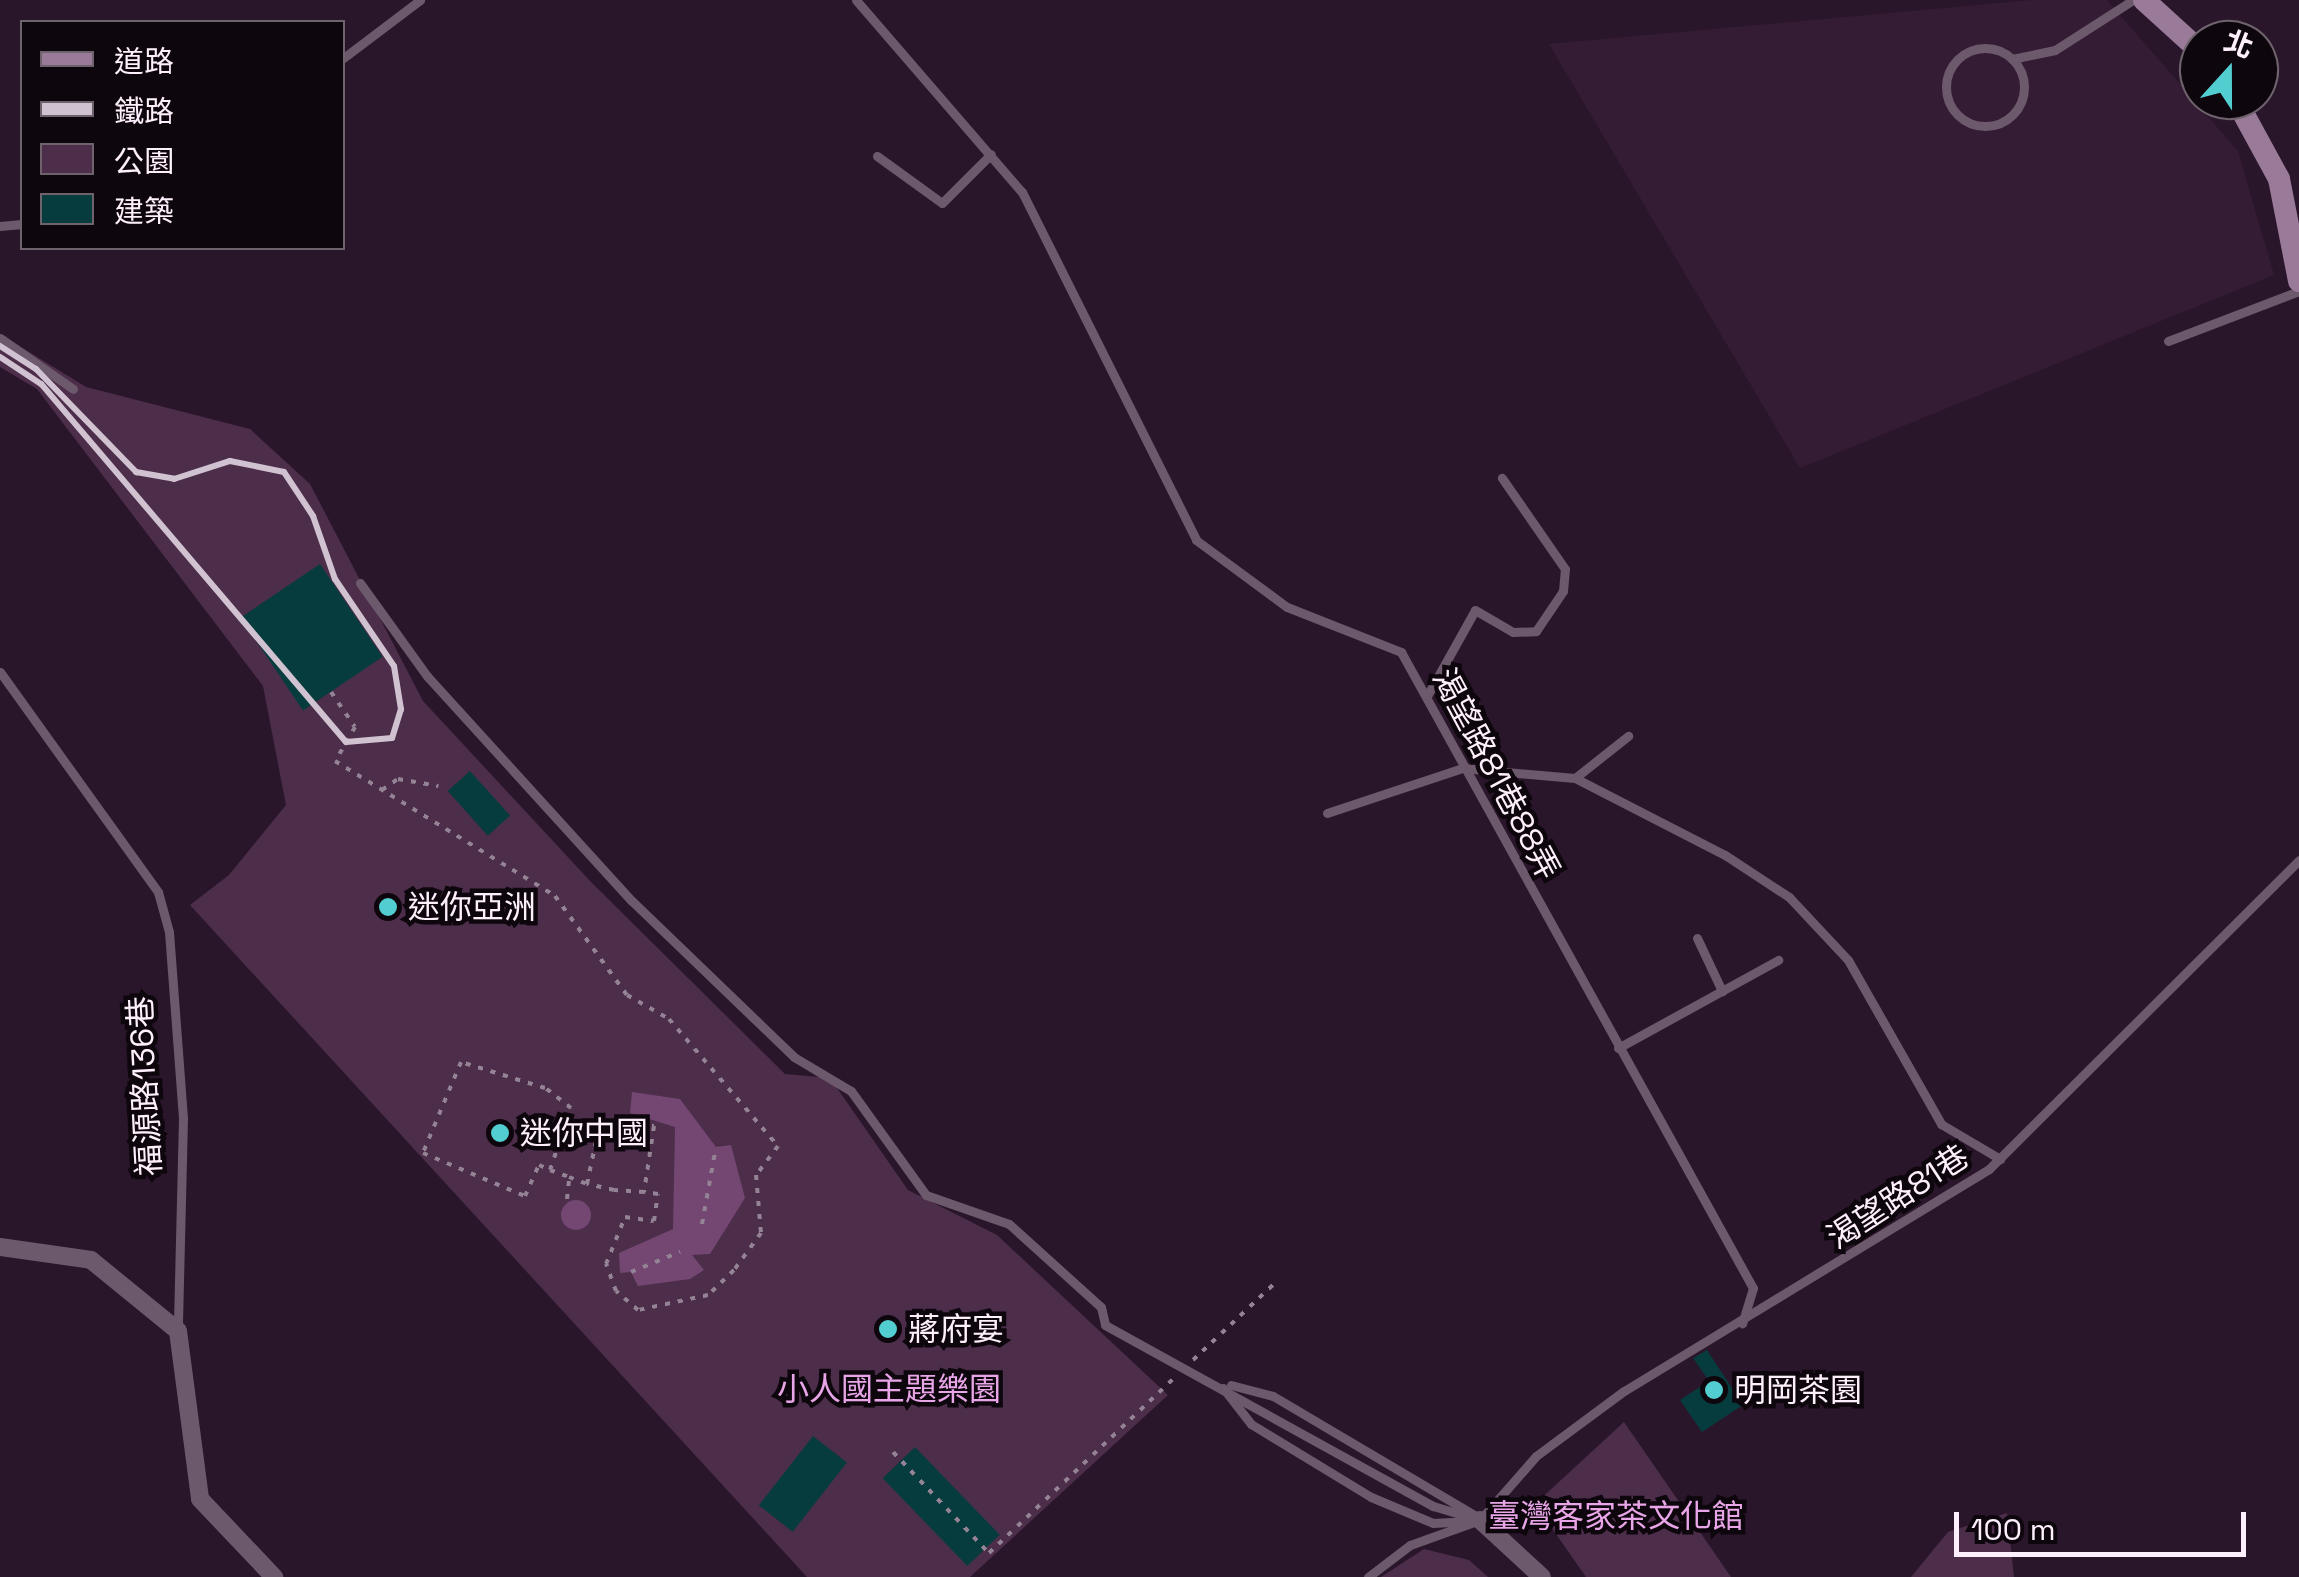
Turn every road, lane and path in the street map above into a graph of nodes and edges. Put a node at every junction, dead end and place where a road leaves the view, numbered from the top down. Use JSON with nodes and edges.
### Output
{"nodes":[{"id":1,"x":420,"y":0,"type":"edge"},
{"id":2,"x":856,"y":0,"type":"edge"},
{"id":3,"x":2133,"y":0,"type":"edge"},
{"id":4,"x":2144,"y":0,"type":"edge"},
{"id":5,"x":2179,"y":32,"type":"edge"},
{"id":6,"x":345,"y":57,"type":"edge"},
{"id":7,"x":2012,"y":59,"type":"junction"},
{"id":8,"x":2247,"y":120,"type":"edge"},
{"id":9,"x":991,"y":154,"type":"junction"},
{"id":10,"x":877,"y":156,"type":"dead end"},
{"id":11,"x":2299,"y":280,"type":"edge"},
{"id":12,"x":2299,"y":292,"type":"edge"},
{"id":13,"x":0,"y":338,"type":"edge"},
{"id":14,"x":2168,"y":341,"type":"dead end"},
{"id":15,"x":73,"y":389,"type":"dead end"},
{"id":16,"x":1502,"y":478,"type":"dead end"},
{"id":17,"x":360,"y":583,"type":"dead end"},
{"id":18,"x":0,"y":672,"type":"edge"},
{"id":19,"x":331,"y":692,"type":"dead end"},
{"id":20,"x":1427,"y":696,"type":"junction"},
{"id":21,"x":1628,"y":736,"type":"dead end"},
{"id":22,"x":1462,"y":768,"type":"junction"},
{"id":23,"x":1575,"y":778,"type":"junction"},
{"id":24,"x":438,"y":786,"type":"dead end"},
{"id":25,"x":382,"y":790,"type":"junction"},
{"id":26,"x":1327,"y":812,"type":"dead end"},
{"id":27,"x":2299,"y":860,"type":"edge"},
{"id":28,"x":1697,"y":938,"type":"dead end"},
{"id":29,"x":1778,"y":960,"type":"dead end"},
{"id":30,"x":1722,"y":991,"type":"junction"},
{"id":31,"x":1618,"y":1048,"type":"junction"},
{"id":32,"x":716,"y":1147,"type":"dead end"},
{"id":33,"x":2000,"y":1160,"type":"junction"},
{"id":34,"x":550,"y":1170,"type":"junction"},
{"id":35,"x":569,"y":1178,"type":"junction"},
{"id":36,"x":588,"y":1184,"type":"junction"},
{"id":37,"x":644,"y":1192,"type":"junction"},
{"id":38,"x":566,"y":1199,"type":"dead end"},
{"id":39,"x":702,"y":1224,"type":"dead end"},
{"id":40,"x":0,"y":1247,"type":"edge"},
{"id":41,"x":680,"y":1252,"type":"dead end"},
{"id":42,"x":631,"y":1272,"type":"dead end"},
{"id":43,"x":1277,"y":1281,"type":"dead end"},
{"id":44,"x":1742,"y":1323,"type":"junction"},
{"id":45,"x":178,"y":1332,"type":"junction"},
{"id":46,"x":1184,"y":1367,"type":"junction"},
{"id":47,"x":1219,"y":1382,"type":"junction"},
{"id":48,"x":893,"y":1452,"type":"dead end"},
{"id":49,"x":1480,"y":1520,"type":"junction"},
{"id":50,"x":274,"y":1577,"type":"edge"},
{"id":51,"x":1368,"y":1577,"type":"edge"},
{"id":52,"x":1542,"y":1577,"type":"edge"}],
"edges":[{"from":1,"to":6,"type":"lane"},
{"from":2,"to":9,"type":"lane","name":"渴望路81巷88弄"},
{"from":3,"to":7,"type":"lane"},
{"from":4,"to":5,"type":"street"},
{"from":7,"to":7,"type":"lane"},
{"from":8,"to":11,"type":"street"},
{"from":9,"to":10,"type":"lane"},
{"from":9,"to":20,"type":"lane","name":"渴望路81巷88弄"},
{"from":12,"to":14,"type":"lane"},
{"from":13,"to":15,"type":"lane"},
{"from":16,"to":20,"type":"lane"},
{"from":17,"to":46,"type":"lane"},
{"from":18,"to":45,"type":"lane","name":"福源路136巷"},
{"from":19,"to":25,"type":"path"},
{"from":20,"to":22,"type":"lane","name":"渴望路81巷88弄"},
{"from":21,"to":23,"type":"lane"},
{"from":22,"to":23,"type":"lane"},
{"from":22,"to":26,"type":"lane"},
{"from":22,"to":31,"type":"lane","name":"渴望路81巷88弄"},
{"from":23,"to":33,"type":"lane"},
{"from":24,"to":25,"type":"path"},
{"from":25,"to":37,"type":"path"},
{"from":27,"to":33,"type":"lane","name":"渴望路81巷"},
{"from":28,"to":30,"type":"lane"},
{"from":29,"to":30,"type":"lane"},
{"from":30,"to":31,"type":"lane"},
{"from":31,"to":44,"type":"lane","name":"渴望路81巷88弄"},
{"from":32,"to":39,"type":"path"},
{"from":33,"to":44,"type":"lane","name":"渴望路81巷"},
{"from":34,"to":34,"type":"path"},
{"from":34,"to":35,"type":"path"},
{"from":35,"to":36,"type":"path"},
{"from":35,"to":38,"type":"path"},
{"from":36,"to":37,"type":"path"},
{"from":36,"to":37,"type":"path"},
{"from":40,"to":45,"type":"street"},
{"from":41,"to":42,"type":"path"},
{"from":43,"to":46,"type":"path"},
{"from":44,"to":49,"type":"lane","name":"渴望路81巷"},
{"from":45,"to":50,"type":"street","name":"福源路136巷"},
{"from":46,"to":47,"type":"lane"},
{"from":46,"to":48,"type":"path"},
{"from":47,"to":49,"type":"lane"},
{"from":47,"to":49,"type":"lane"},
{"from":47,"to":49,"type":"lane"},
{"from":49,"to":51,"type":"lane"},
{"from":49,"to":52,"type":"street"}]}
